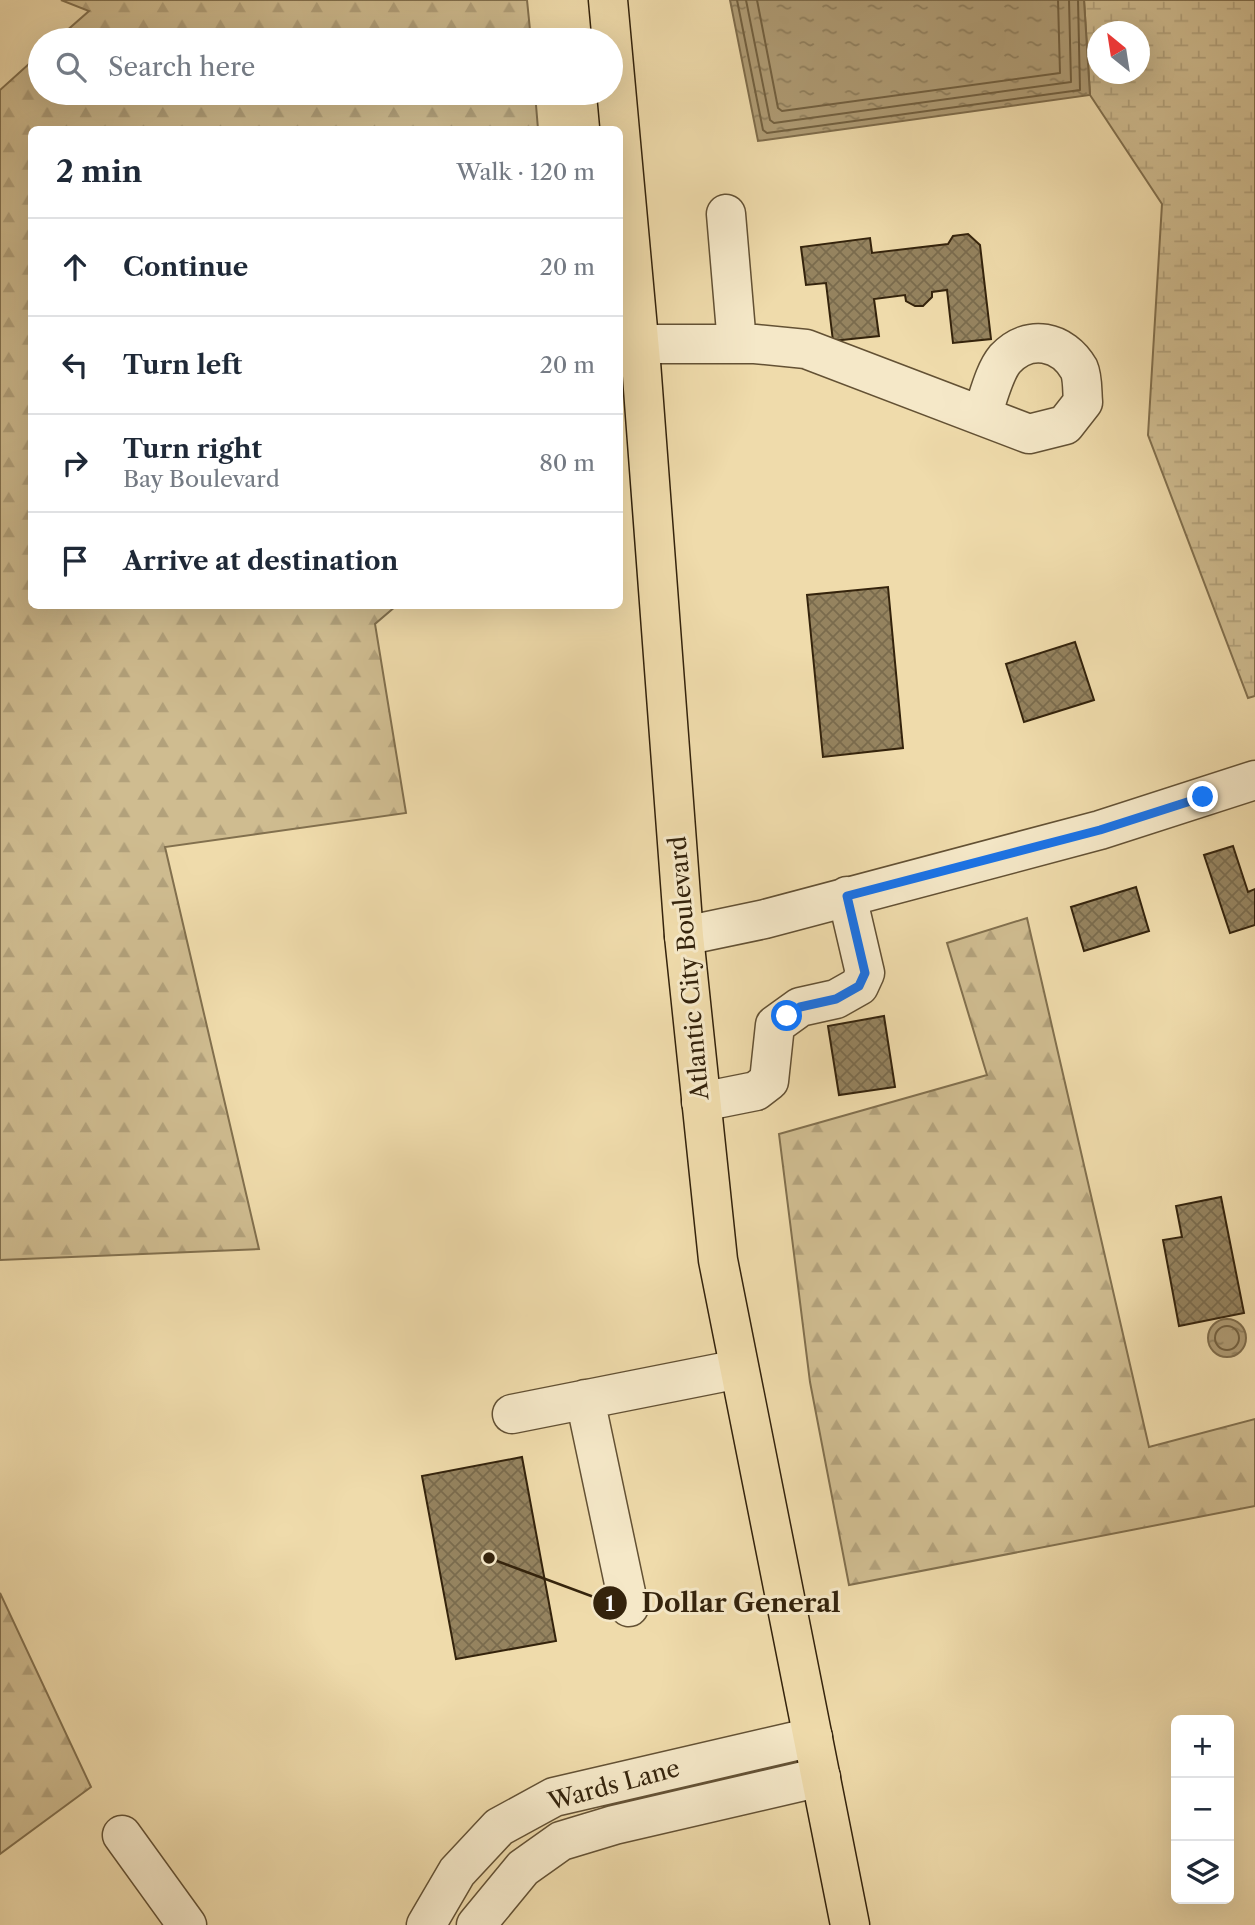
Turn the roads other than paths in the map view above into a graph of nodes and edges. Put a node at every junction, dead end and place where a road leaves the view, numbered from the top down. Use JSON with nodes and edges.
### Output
{"nodes":[{"id":1,"x":608,"y":0,"type":"edge"},
{"id":2,"x":611,"y":28,"type":"edge"},
{"id":3,"x":617,"y":105,"type":"edge"},
{"id":4,"x":619,"y":126,"type":"edge"},
{"id":5,"x":623,"y":166,"type":"edge"},
{"id":6,"x":726,"y":214,"type":"dead end"},
{"id":7,"x":639,"y":344,"type":"junction"},
{"id":8,"x":737,"y":344,"type":"junction"},
{"id":9,"x":982,"y":415,"type":"dead end"},
{"id":10,"x":1255,"y":780,"type":"edge"},
{"id":11,"x":847,"y":896,"type":"junction"},
{"id":12,"x":684,"y":936,"type":"junction"},
{"id":13,"x":701,"y":1102,"type":"junction"},
{"id":14,"x":739,"y":1369,"type":"junction"},
{"id":15,"x":585,"y":1399,"type":"junction"},
{"id":16,"x":512,"y":1414,"type":"dead end"},
{"id":17,"x":629,"y":1607,"type":"dead end"},
{"id":18,"x":813,"y":1737,"type":"junction"},
{"id":19,"x":821,"y":1777,"type":"junction"},
{"id":20,"x":122,"y":1835,"type":"dead end"},
{"id":21,"x":187,"y":1925,"type":"edge"},
{"id":22,"x":426,"y":1925,"type":"edge"},
{"id":23,"x":476,"y":1925,"type":"edge"},
{"id":24,"x":850,"y":1925,"type":"edge"}],
"edges":[{"from":1,"to":2,"type":"highway","name":"Atlantic City Boulevard"},
{"from":3,"to":4,"type":"highway","name":"Atlantic City Boulevard"},
{"from":5,"to":7,"type":"highway","name":"Atlantic City Boulevard"},
{"from":6,"to":8,"type":"street"},
{"from":7,"to":8,"type":"street"},
{"from":7,"to":12,"type":"highway","name":"Atlantic City Boulevard"},
{"from":8,"to":9,"type":"street"},
{"from":10,"to":11,"type":"street"},
{"from":11,"to":12,"type":"street"},
{"from":11,"to":13,"type":"street"},
{"from":12,"to":13,"type":"highway","name":"Atlantic City Boulevard"},
{"from":13,"to":14,"type":"highway","name":"Atlantic City Boulevard"},
{"from":14,"to":15,"type":"street"},
{"from":14,"to":18,"type":"highway","name":"Atlantic City Boulevard"},
{"from":15,"to":16,"type":"street"},
{"from":15,"to":17,"type":"street"},
{"from":18,"to":19,"type":"highway","name":"Atlantic City Boulevard"},
{"from":18,"to":22,"type":"street","name":"Wards Lane"},
{"from":19,"to":23,"type":"street","name":"Wards Lane"},
{"from":19,"to":24,"type":"highway","name":"Atlantic City Boulevard"},
{"from":20,"to":21,"type":"street"}]}
